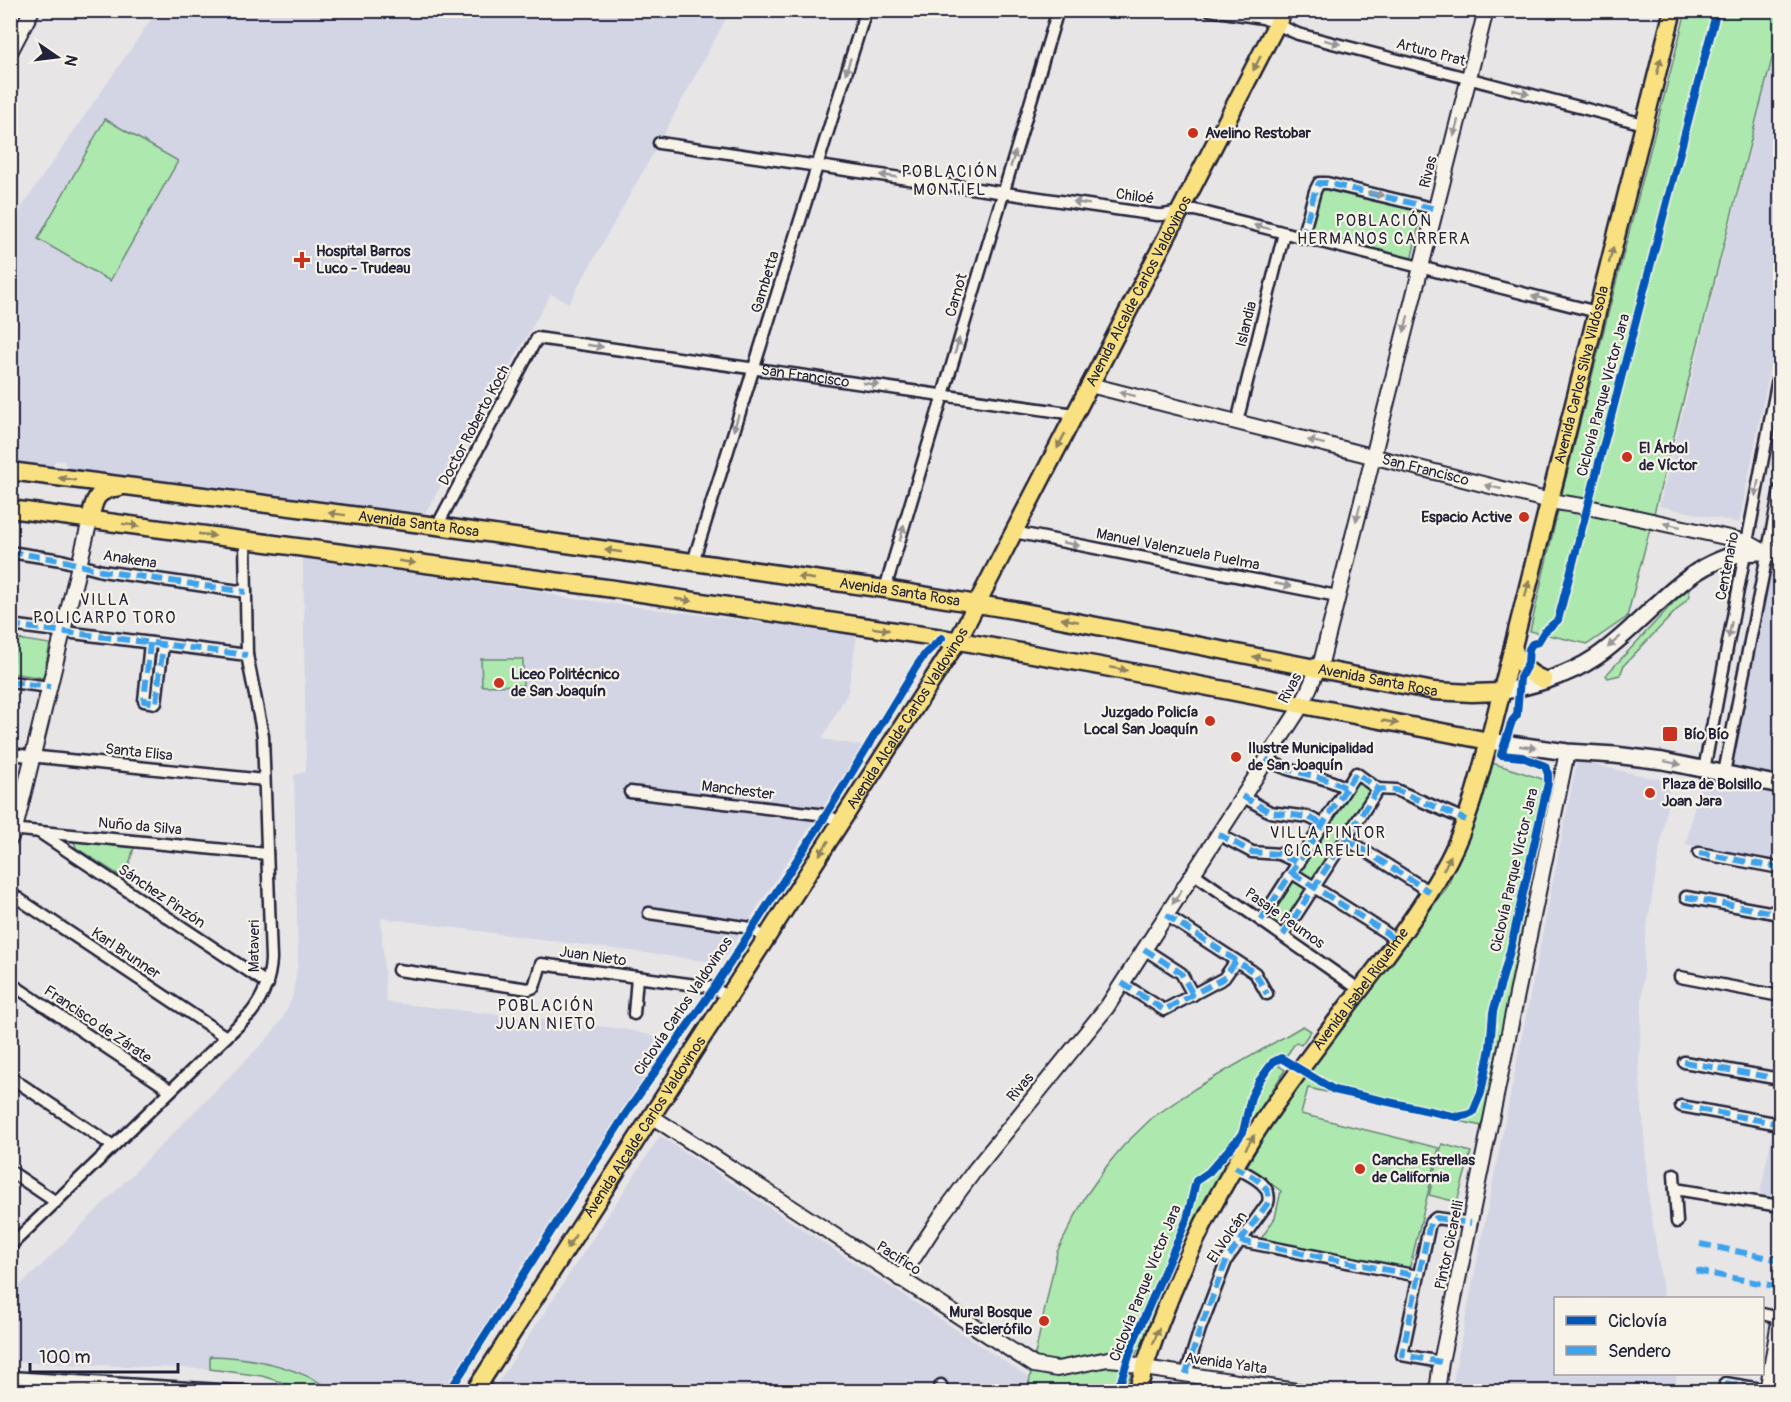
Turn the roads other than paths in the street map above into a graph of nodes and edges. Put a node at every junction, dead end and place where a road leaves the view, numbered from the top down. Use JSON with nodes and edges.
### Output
{"nodes":[{"id":1,"x":32,"y":10,"type":"edge"},
{"id":2,"x":866,"y":10,"type":"edge"},
{"id":3,"x":1058,"y":10,"type":"edge"},
{"id":4,"x":1210,"y":10,"type":"edge"},
{"id":5,"x":1486,"y":10,"type":"edge"},
{"id":6,"x":1673,"y":10,"type":"edge"},
{"id":7,"x":1280,"y":17,"type":"edge"},
{"id":8,"x":10,"y":52,"type":"edge"},
{"id":9,"x":1469,"y":78,"type":"junction"},
{"id":10,"x":1644,"y":124,"type":"junction"},
{"id":11,"x":659,"y":143,"type":"dead end"},
{"id":12,"x":816,"y":166,"type":"junction"},
{"id":13,"x":1003,"y":192,"type":"junction"},
{"id":14,"x":1436,"y":209,"type":"junction"},
{"id":15,"x":1180,"y":212,"type":"junction"},
{"id":16,"x":1284,"y":233,"type":"junction"},
{"id":17,"x":1302,"y":238,"type":"junction"},
{"id":18,"x":1421,"y":268,"type":"junction"},
{"id":19,"x":1597,"y":312,"type":"junction"},
{"id":20,"x":537,"y":338,"type":"joint"},
{"id":21,"x":754,"y":368,"type":"junction"},
{"id":22,"x":1780,"y":369,"type":"edge"},
{"id":23,"x":1090,"y":385,"type":"junction"},
{"id":24,"x":943,"y":394,"type":"junction"},
{"id":25,"x":1075,"y":414,"type":"junction"},
{"id":26,"x":1237,"y":422,"type":"junction"},
{"id":27,"x":1373,"y":456,"type":"junction"},
{"id":28,"x":10,"y":471,"type":"edge"},
{"id":29,"x":123,"y":486,"type":"junction"},
{"id":30,"x":1780,"y":489,"type":"edge"},
{"id":31,"x":1550,"y":501,"type":"junction"},
{"id":32,"x":10,"y":509,"type":"edge"},
{"id":33,"x":90,"y":519,"type":"junction"},
{"id":34,"x":437,"y":526,"type":"junction"},
{"id":35,"x":1014,"y":532,"type":"junction"},
{"id":36,"x":245,"y":540,"type":"junction"},
{"id":37,"x":1746,"y":547,"type":"junction"},
{"id":38,"x":10,"y":552,"type":"edge"},
{"id":39,"x":1771,"y":552,"type":"edge"},
{"id":40,"x":693,"y":562,"type":"junction"},
{"id":41,"x":79,"y":565,"type":"junction"},
{"id":42,"x":885,"y":589,"type":"junction"},
{"id":43,"x":246,"y":592,"type":"junction"},
{"id":44,"x":1337,"y":596,"type":"junction"},
{"id":45,"x":977,"y":604,"type":"junction"},
{"id":46,"x":10,"y":625,"type":"edge"},
{"id":47,"x":63,"y":632,"type":"junction"},
{"id":48,"x":958,"y":640,"type":"junction"},
{"id":49,"x":150,"y":643,"type":"junction"},
{"id":50,"x":163,"y":645,"type":"junction"},
{"id":51,"x":1513,"y":646,"type":"junction"},
{"id":52,"x":248,"y":655,"type":"junction"},
{"id":53,"x":1318,"y":669,"type":"junction"},
{"id":54,"x":1544,"y":680,"type":"junction"},
{"id":55,"x":10,"y":682,"type":"edge"},
{"id":56,"x":50,"y":687,"type":"junction"},
{"id":57,"x":1501,"y":692,"type":"junction"},
{"id":58,"x":1472,"y":693,"type":"junction"},
{"id":59,"x":1302,"y":705,"type":"junction"},
{"id":60,"x":1494,"y":722,"type":"junction"},
{"id":61,"x":1489,"y":741,"type":"junction"},
{"id":62,"x":1568,"y":752,"type":"junction"},
{"id":63,"x":10,"y":754,"type":"edge"},
{"id":64,"x":32,"y":757,"type":"junction"},
{"id":65,"x":1266,"y":759,"type":"junction"},
{"id":66,"x":1704,"y":770,"type":"junction"},
{"id":67,"x":1724,"y":773,"type":"junction"},
{"id":68,"x":264,"y":780,"type":"junction"},
{"id":69,"x":1780,"y":786,"type":"edge"},
{"id":70,"x":1346,"y":788,"type":"junction"},
{"id":71,"x":1378,"y":789,"type":"junction"},
{"id":72,"x":630,"y":792,"type":"dead end"},
{"id":73,"x":1242,"y":796,"type":"junction"},
{"id":74,"x":1466,"y":820,"type":"junction"},
{"id":75,"x":840,"y":822,"type":"junction"},
{"id":76,"x":1323,"y":824,"type":"junction"},
{"id":77,"x":12,"y":832,"type":"edge"},
{"id":78,"x":39,"y":832,"type":"junction"},
{"id":79,"x":1218,"y":834,"type":"junction"},
{"id":80,"x":1346,"y":839,"type":"junction"},
{"id":81,"x":1699,"y":853,"type":"dead end"},
{"id":82,"x":267,"y":854,"type":"junction"},
{"id":83,"x":1299,"y":863,"type":"junction"},
{"id":84,"x":1780,"y":868,"type":"edge"},
{"id":85,"x":1193,"y":873,"type":"junction"},
{"id":86,"x":1292,"y":873,"type":"junction"},
{"id":87,"x":1314,"y":888,"type":"junction"},
{"id":88,"x":1430,"y":892,"type":"junction"},
{"id":89,"x":10,"y":893,"type":"edge"},
{"id":90,"x":1686,"y":897,"type":"dead end"},
{"id":91,"x":649,"y":913,"type":"dead end"},
{"id":92,"x":1780,"y":914,"type":"edge"},
{"id":93,"x":1166,"y":915,"type":"junction"},
{"id":94,"x":1262,"y":920,"type":"junction"},
{"id":95,"x":1283,"y":935,"type":"junction"},
{"id":96,"x":766,"y":939,"type":"junction"},
{"id":97,"x":1396,"y":941,"type":"junction"},
{"id":98,"x":1143,"y":949,"type":"junction"},
{"id":99,"x":1236,"y":961,"type":"junction"},
{"id":100,"x":398,"y":970,"type":"dead end"},
{"id":101,"x":637,"y":977,"type":"junction"},
{"id":102,"x":1680,"y":977,"type":"dead end"},
{"id":103,"x":10,"y":983,"type":"edge"},
{"id":104,"x":1122,"y":983,"type":"junction"},
{"id":105,"x":268,"y":984,"type":"junction"},
{"id":106,"x":1360,"y":990,"type":"junction"},
{"id":107,"x":1267,"y":994,"type":"dead end"},
{"id":108,"x":1193,"y":995,"type":"junction"},
{"id":109,"x":1780,"y":996,"type":"edge"},
{"id":110,"x":728,"y":997,"type":"junction"},
{"id":111,"x":634,"y":1014,"type":"dead end"},
{"id":112,"x":226,"y":1037,"type":"junction"},
{"id":113,"x":1684,"y":1062,"type":"dead end"},
{"id":114,"x":10,"y":1077,"type":"edge"},
{"id":115,"x":1780,"y":1079,"type":"edge"},
{"id":116,"x":170,"y":1090,"type":"junction"},
{"id":117,"x":1681,"y":1106,"type":"dead end"},
{"id":118,"x":651,"y":1116,"type":"junction"},
{"id":119,"x":1780,"y":1124,"type":"edge"},
{"id":120,"x":113,"y":1146,"type":"junction"},
{"id":121,"x":1236,"y":1167,"type":"junction"},
{"id":122,"x":10,"y":1171,"type":"edge"},
{"id":123,"x":1674,"y":1174,"type":"dead end"},
{"id":124,"x":1675,"y":1189,"type":"junction"},
{"id":125,"x":56,"y":1202,"type":"junction"},
{"id":126,"x":1780,"y":1206,"type":"edge"},
{"id":127,"x":1677,"y":1222,"type":"dead end"},
{"id":128,"x":1470,"y":1223,"type":"junction"},
{"id":129,"x":1240,"y":1241,"type":"junction"},
{"id":130,"x":10,"y":1246,"type":"edge"},
{"id":131,"x":1418,"y":1276,"type":"junction"},
{"id":132,"x":900,"y":1279,"type":"junction"},
{"id":133,"x":1764,"y":1314,"type":"edge"},
{"id":134,"x":1780,"y":1317,"type":"edge"},
{"id":135,"x":1442,"y":1362,"type":"junction"},
{"id":136,"x":1144,"y":1368,"type":"junction"},
{"id":137,"x":1186,"y":1374,"type":"junction"},
{"id":138,"x":10,"y":1377,"type":"edge"},
{"id":139,"x":1725,"y":1383,"type":"dead end"},
{"id":140,"x":1218,"y":1385,"type":"edge"},
{"id":141,"x":1767,"y":1391,"type":"edge"},
{"id":142,"x":253,"y":1392,"type":"edge"},
{"id":143,"x":474,"y":1392,"type":"edge"},
{"id":144,"x":1137,"y":1392,"type":"edge"},
{"id":145,"x":1303,"y":1392,"type":"edge"},
{"id":146,"x":1437,"y":1392,"type":"edge"}],
"edges":[{"from":1,"to":8,"type":"street"},
{"from":2,"to":12,"type":"street","name":"Gambetta","one_way":true},
{"from":13,"to":3,"type":"street","name":"Carnot","one_way":true},
{"from":4,"to":7,"type":"street","name":"Arturo Prat"},
{"from":5,"to":9,"type":"street","name":"Rivas"},
{"from":10,"to":6,"type":"main road","name":"Avenida Carlos Silva Vildósola","one_way":true},
{"from":7,"to":9,"type":"street","name":"Arturo Prat","one_way":true},
{"from":7,"to":15,"type":"main road","name":"Avenida Alcalde Carlos Valdovinos","one_way":true},
{"from":9,"to":10,"type":"street","name":"Arturo Prat","one_way":true},
{"from":9,"to":14,"type":"street","name":"Rivas","one_way":true},
{"from":19,"to":10,"type":"main road","name":"Avenida Carlos Silva Vildósola","one_way":true},
{"from":11,"to":12,"type":"street","name":"Chiloé"},
{"from":13,"to":12,"type":"street","name":"Chiloé","one_way":true},
{"from":12,"to":21,"type":"street","name":"Gambetta"},
{"from":15,"to":13,"type":"street","name":"Chiloé","one_way":true},
{"from":24,"to":13,"type":"street","name":"Carnot","one_way":true},
{"from":17,"to":14,"type":"street","one_way":true},
{"from":14,"to":18,"type":"street","name":"Rivas"},
{"from":16,"to":15,"type":"street","name":"Chiloé","one_way":true},
{"from":15,"to":23,"type":"main road","name":"Avenida Alcalde Carlos Valdovinos"},
{"from":16,"to":17,"type":"street","name":"Chiloé"},
{"from":16,"to":26,"type":"street","name":"Islandia"},
{"from":17,"to":18,"type":"street","name":"Chiloé"},
{"from":19,"to":18,"type":"street","name":"Chiloé","one_way":true},
{"from":18,"to":27,"type":"street","name":"Rivas","one_way":true},
{"from":19,"to":31,"type":"main road","name":"Avenida Carlos Silva Vildósola"},
{"from":20,"to":21,"type":"street","name":"San Francisco","one_way":true},
{"from":20,"to":34,"type":"street","name":"Doctor Roberto Koch"},
{"from":21,"to":24,"type":"street","name":"San Francisco","one_way":true},
{"from":21,"to":40,"type":"street","name":"Gambetta","one_way":true},
{"from":22,"to":37,"type":"street","name":"Centenario","one_way":true},
{"from":23,"to":25,"type":"main road","name":"Avenida Alcalde Carlos Valdovinos"},
{"from":26,"to":23,"type":"street","name":"San Francisco","one_way":true},
{"from":24,"to":25,"type":"street","name":"San Francisco"},
{"from":42,"to":24,"type":"street","name":"Carnot","one_way":true},
{"from":25,"to":35,"type":"main road","name":"Avenida Alcalde Carlos Valdovinos","one_way":true},
{"from":27,"to":26,"type":"street","name":"San Francisco","one_way":true},
{"from":31,"to":27,"type":"street","name":"San Francisco","one_way":true},
{"from":27,"to":44,"type":"street","name":"Rivas","one_way":true},
{"from":29,"to":28,"type":"main road","name":"Avenida Santa Rosa","one_way":true},
{"from":29,"to":33,"type":"main road"},
{"from":34,"to":29,"type":"main road","name":"Avenida Santa Rosa","one_way":true},
{"from":30,"to":39,"type":"street"},
{"from":37,"to":31,"type":"street","name":"San Francisco","one_way":true},
{"from":51,"to":31,"type":"main road","name":"Avenida Carlos Silva Vildósola","one_way":true},
{"from":32,"to":33,"type":"main road"},
{"from":33,"to":36,"type":"main road","one_way":true},
{"from":33,"to":41,"type":"street"},
{"from":40,"to":34,"type":"main road","name":"Avenida Santa Rosa","one_way":true},
{"from":35,"to":44,"type":"street","name":"Manuel Valenzuela Puelma","one_way":true},
{"from":35,"to":45,"type":"main road","name":"Avenida Alcalde Carlos Valdovinos"},
{"from":36,"to":43,"type":"street","name":"Mataveri"},
{"from":36,"to":48,"type":"main road","one_way":true},
{"from":37,"to":39,"type":"main road","name":"San Francisco"},
{"from":37,"to":54,"type":"main road","name":"Avenida Santa Rosa","one_way":true},
{"from":37,"to":66,"type":"street","name":"Centenario","one_way":true},
{"from":38,"to":41,"type":"street","name":"Anakena"},
{"from":39,"to":67,"type":"street"},
{"from":42,"to":40,"type":"main road","name":"Avenida Santa Rosa","one_way":true},
{"from":41,"to":43,"type":"street","name":"Anakena"},
{"from":41,"to":47,"type":"street"},
{"from":42,"to":45,"type":"main road","name":"Avenida Santa Rosa"},
{"from":43,"to":52,"type":"street","name":"Mataveri"},
{"from":44,"to":53,"type":"street","name":"Rivas"},
{"from":45,"to":48,"type":"main road","name":"Avenida Alcalde Carlos Valdovinos"},
{"from":53,"to":45,"type":"main road","name":"Avenida Santa Rosa","one_way":true},
{"from":46,"to":47,"type":"street"},
{"from":47,"to":49,"type":"street"},
{"from":47,"to":56,"type":"street"},
{"from":48,"to":59,"type":"main road","one_way":true},
{"from":48,"to":75,"type":"main road","name":"Avenida Alcalde Carlos Valdovinos"},
{"from":49,"to":50,"type":"street"},
{"from":49,"to":50,"type":"street"},
{"from":50,"to":52,"type":"street"},
{"from":51,"to":54,"type":"main road"},
{"from":51,"to":57,"type":"main road","name":"Avenida Carlos Silva Vildósola"},
{"from":52,"to":68,"type":"street","name":"Mataveri"},
{"from":53,"to":58,"type":"main road","name":"Avenida Santa Rosa"},
{"from":53,"to":59,"type":"street","name":"Rivas"},
{"from":54,"to":57,"type":"main road","name":"Avenida Santa Rosa"},
{"from":55,"to":56,"type":"street"},
{"from":56,"to":64,"type":"street"},
{"from":57,"to":58,"type":"main road","name":"Avenida Santa Rosa"},
{"from":57,"to":60,"type":"main road","name":"Avenida Carlos Silva Vildósola"},
{"from":58,"to":60,"type":"main road"},
{"from":59,"to":61,"type":"main road","one_way":true},
{"from":59,"to":65,"type":"street","name":"Rivas"},
{"from":60,"to":61,"type":"main road","name":"Avenida Carlos Silva Vildósola"},
{"from":61,"to":62,"type":"main road","one_way":true},
{"from":61,"to":74,"type":"main road","name":"Avenida Isabel Riquelme"},
{"from":62,"to":66,"type":"main road","one_way":true},
{"from":62,"to":128,"type":"street","name":"Pintor Cicarelli"},
{"from":63,"to":64,"type":"street","name":"Santa Elisa"},
{"from":64,"to":68,"type":"street","name":"Santa Elisa"},
{"from":64,"to":77,"type":"street"},
{"from":65,"to":70,"type":"street"},
{"from":65,"to":73,"type":"street","name":"Rivas"},
{"from":66,"to":67,"type":"main road"},
{"from":67,"to":69,"type":"main road"},
{"from":68,"to":82,"type":"street","name":"Mataveri"},
{"from":70,"to":71,"type":"street"},
{"from":70,"to":76,"type":"street"},
{"from":71,"to":74,"type":"street"},
{"from":71,"to":80,"type":"street"},
{"from":72,"to":75,"type":"street","name":"Manchester"},
{"from":73,"to":76,"type":"street"},
{"from":73,"to":79,"type":"street","name":"Rivas"},
{"from":88,"to":74,"type":"main road","name":"Avenida Isabel Riquelme","one_way":true},
{"from":75,"to":96,"type":"main road","name":"Avenida Alcalde Carlos Valdovinos","one_way":true},
{"from":76,"to":83,"type":"street"},
{"from":77,"to":78,"type":"street","name":"Nuño da Silva"},
{"from":78,"to":82,"type":"street","name":"Nuño da Silva"},
{"from":78,"to":105,"type":"street","name":"Sánchez Pinzón"},
{"from":79,"to":83,"type":"street"},
{"from":79,"to":85,"type":"street","name":"Rivas"},
{"from":80,"to":87,"type":"street"},
{"from":80,"to":88,"type":"street"},
{"from":81,"to":84,"type":"street"},
{"from":82,"to":105,"type":"street","name":"Mataveri"},
{"from":83,"to":86,"type":"street"},
{"from":85,"to":93,"type":"street","name":"Rivas","one_way":true},
{"from":85,"to":94,"type":"street","name":"Pasaje Peumos"},
{"from":86,"to":87,"type":"street"},
{"from":86,"to":94,"type":"street"},
{"from":87,"to":95,"type":"street"},
{"from":87,"to":97,"type":"street"},
{"from":88,"to":97,"type":"main road","name":"Avenida Isabel Riquelme"},
{"from":89,"to":112,"type":"street","name":"Karl Brunner"},
{"from":90,"to":92,"type":"street"},
{"from":91,"to":96,"type":"street"},
{"from":93,"to":98,"type":"street","name":"Rivas"},
{"from":93,"to":99,"type":"street"},
{"from":94,"to":95,"type":"street","name":"Pasaje Peumos"},
{"from":95,"to":106,"type":"street","name":"Pasaje Peumos"},
{"from":96,"to":110,"type":"main road","name":"Avenida Alcalde Carlos Valdovinos"},
{"from":97,"to":106,"type":"main road","name":"Avenida Isabel Riquelme"},
{"from":98,"to":104,"type":"street","name":"Rivas"},
{"from":98,"to":108,"type":"street"},
{"from":99,"to":107,"type":"street"},
{"from":99,"to":108,"type":"street"},
{"from":100,"to":101,"type":"street","name":"Juan Nieto"},
{"from":101,"to":110,"type":"street","name":"Juan Nieto"},
{"from":101,"to":111,"type":"street"},
{"from":102,"to":109,"type":"street"},
{"from":103,"to":116,"type":"street","name":"Francisco de Zárate"},
{"from":104,"to":108,"type":"street"},
{"from":104,"to":132,"type":"street","name":"Rivas"},
{"from":105,"to":112,"type":"street","name":"Mataveri"},
{"from":121,"to":106,"type":"main road","name":"Avenida Isabel Riquelme","one_way":true},
{"from":110,"to":118,"type":"main road","name":"Avenida Alcalde Carlos Valdovinos"},
{"from":112,"to":116,"type":"street","name":"Mataveri"},
{"from":113,"to":115,"type":"street"},
{"from":114,"to":120,"type":"street"},
{"from":116,"to":120,"type":"street","name":"Mataveri"},
{"from":117,"to":119,"type":"street"},
{"from":118,"to":132,"type":"street","name":"Pacifico"},
{"from":118,"to":143,"type":"main road","name":"Avenida Alcalde Carlos Valdovinos","one_way":true},
{"from":120,"to":125,"type":"street","name":"Mataveri"},
{"from":121,"to":129,"type":"street","name":"El Volcán"},
{"from":136,"to":121,"type":"main road","name":"Avenida Isabel Riquelme","one_way":true},
{"from":122,"to":125,"type":"street"},
{"from":123,"to":124,"type":"street"},
{"from":124,"to":126,"type":"street"},
{"from":124,"to":127,"type":"street"},
{"from":125,"to":130,"type":"street","name":"Mataveri"},
{"from":128,"to":131,"type":"street"},
{"from":128,"to":135,"type":"street","name":"Pintor Cicarelli"},
{"from":129,"to":131,"type":"street"},
{"from":129,"to":137,"type":"street","name":"El Volcán"},
{"from":131,"to":135,"type":"street"},
{"from":132,"to":136,"type":"street","name":"Pacifico"},
{"from":133,"to":134,"type":"street"},
{"from":134,"to":141,"type":"street"},
{"from":135,"to":146,"type":"street","name":"Pintor Cicarelli"},
{"from":136,"to":137,"type":"street","name":"Avenida Yalta"},
{"from":136,"to":144,"type":"main road","name":"Avenida Isabel Riquelme"},
{"from":137,"to":140,"type":"street","name":"Avenida Yalta"},
{"from":138,"to":142,"type":"street"},
{"from":139,"to":141,"type":"street"},
{"from":140,"to":145,"type":"street","name":"Avenida Yalta"}]}
